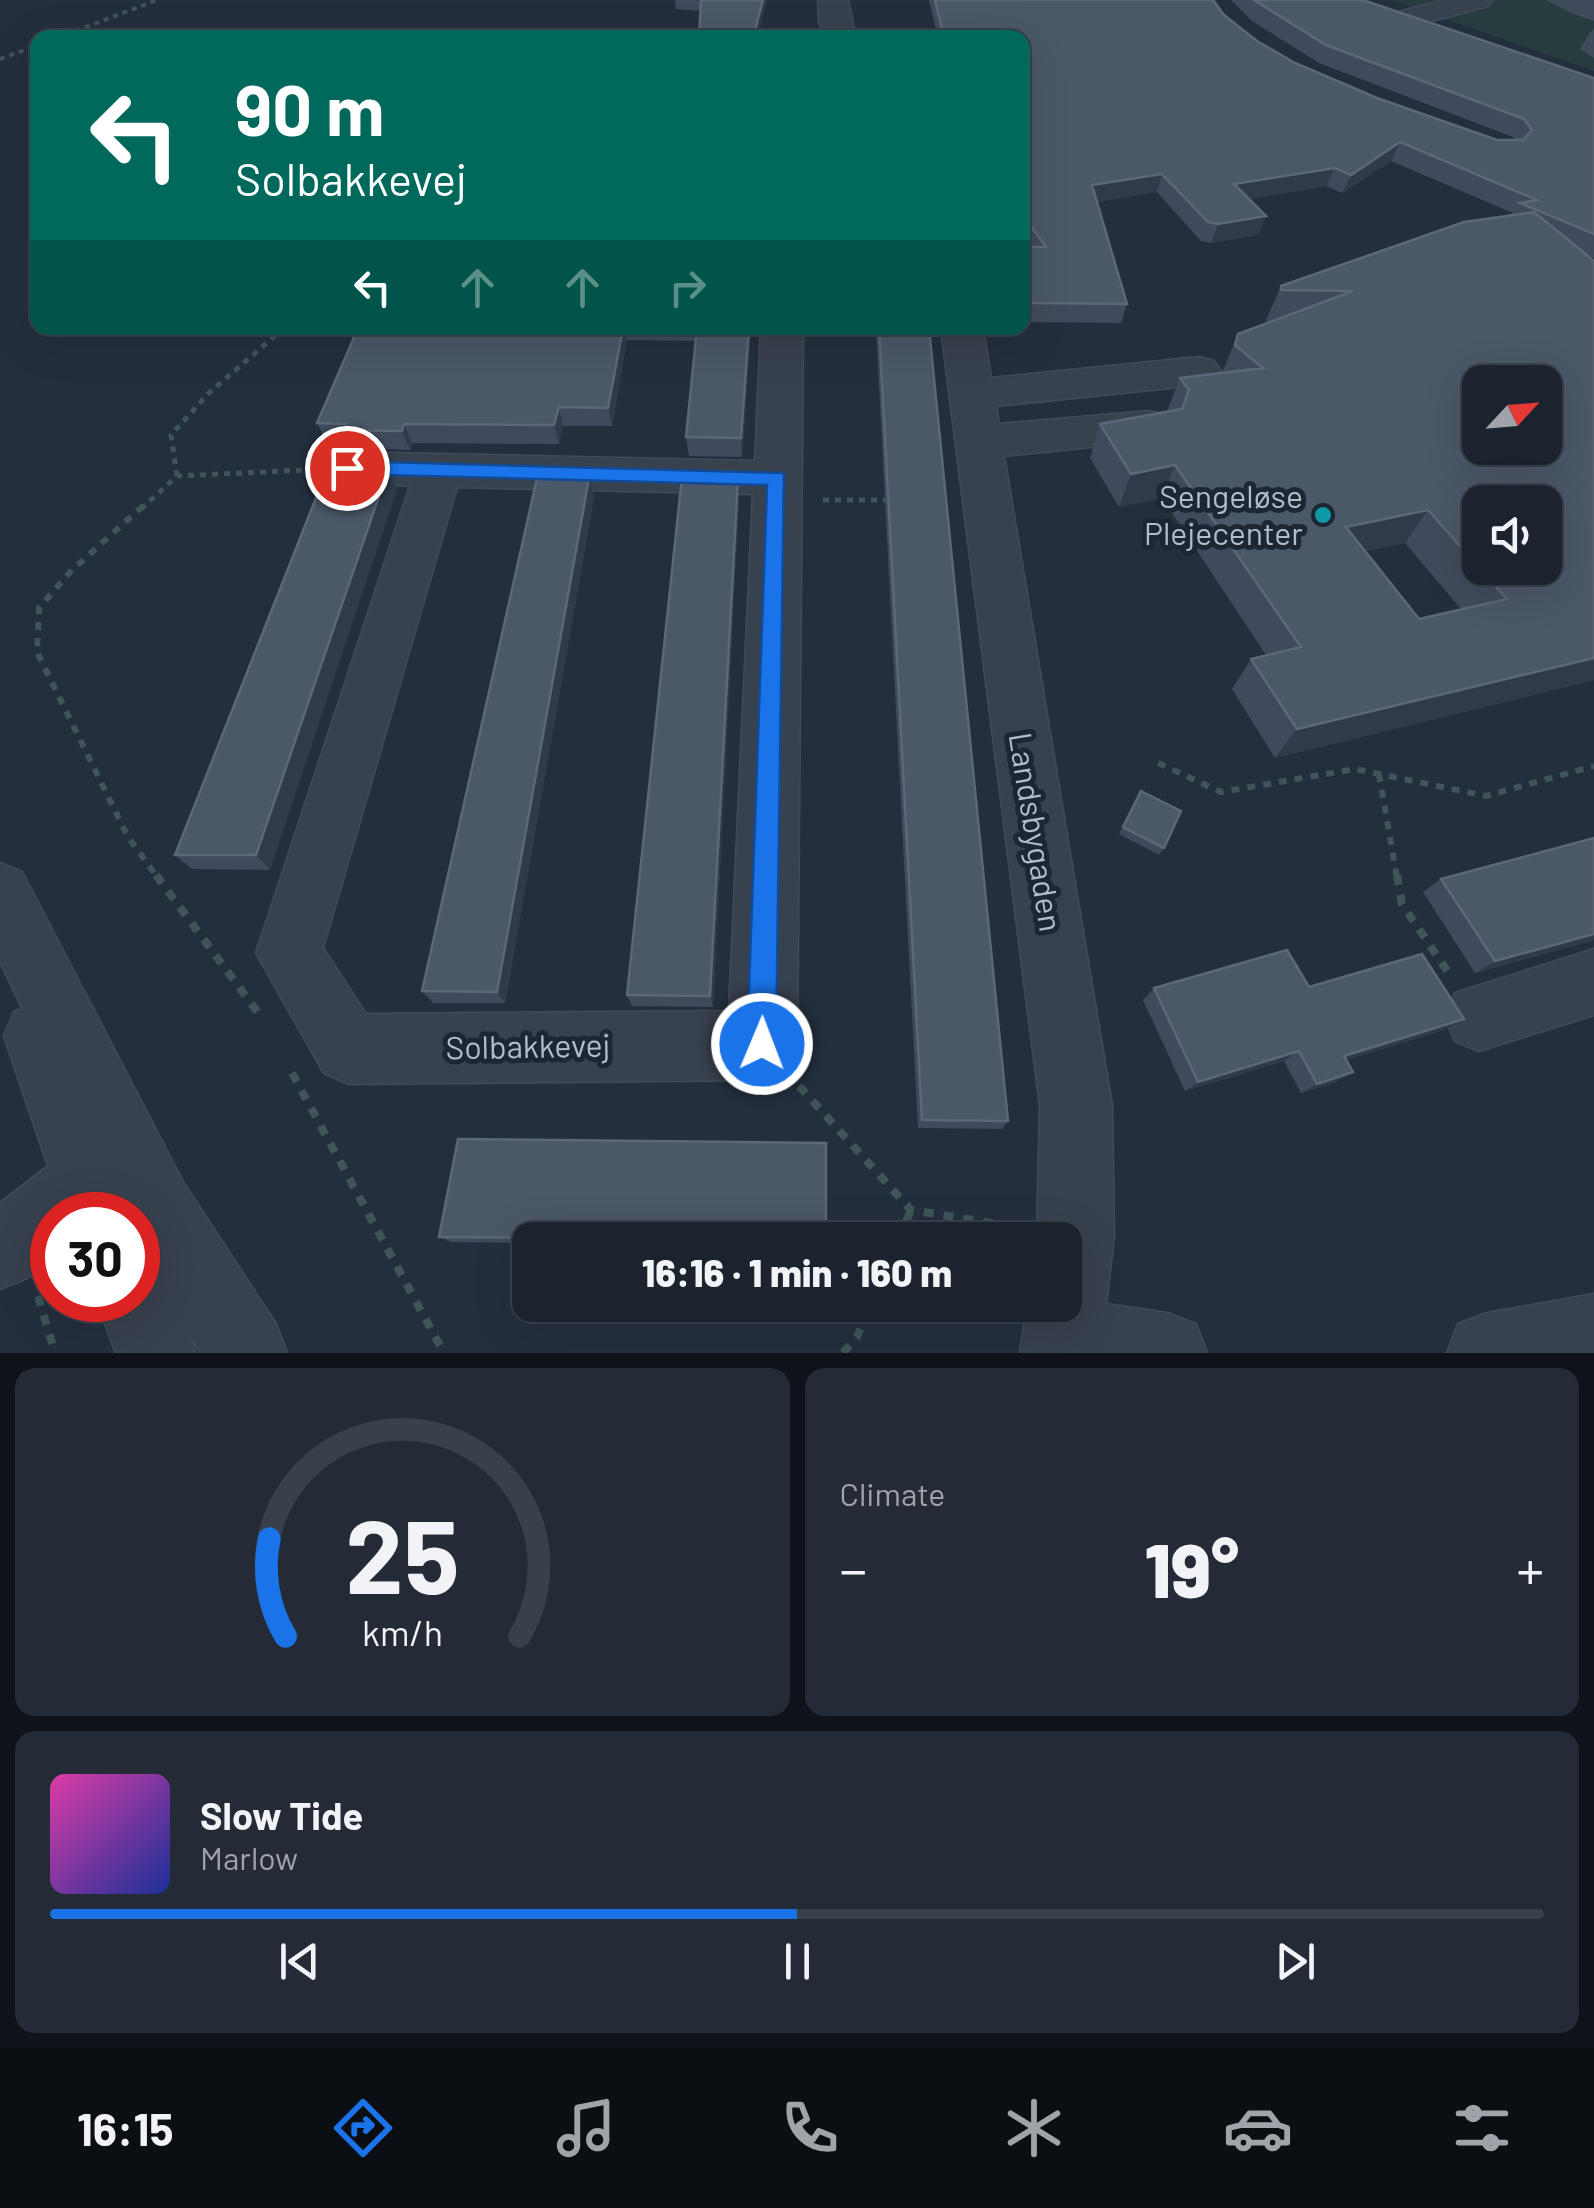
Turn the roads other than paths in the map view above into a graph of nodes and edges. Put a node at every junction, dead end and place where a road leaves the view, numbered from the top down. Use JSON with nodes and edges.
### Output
{"nodes":[{"id":1,"x":833,"y":0,"type":"edge"},
{"id":2,"x":1478,"y":0,"type":"edge"},
{"id":3,"x":1375,"y":6,"type":"edge"},
{"id":4,"x":1409,"y":18,"type":"junction"},
{"id":5,"x":838,"y":30,"type":"edge"},
{"id":6,"x":1462,"y":36,"type":"edge"},
{"id":7,"x":782,"y":335,"type":"edge"},
{"id":8,"x":963,"y":335,"type":"edge"},
{"id":9,"x":1199,"y":370,"type":"dead end"},
{"id":10,"x":975,"y":417,"type":"junction"},
{"id":11,"x":1149,"y":426,"type":"edge"},
{"id":12,"x":347,"y":468,"type":"edge"},
{"id":13,"x":439,"y":469,"type":"junction"},
{"id":14,"x":777,"y":489,"type":"junction"},
{"id":15,"x":0,"y":894,"type":"edge"},
{"id":16,"x":0,"y":930,"type":"edge"},
{"id":17,"x":1594,"y":982,"type":"edge"},
{"id":18,"x":1479,"y":1017,"type":"road end"},
{"id":19,"x":94,"y":1192,"type":"edge"},
{"id":20,"x":30,"y":1234,"type":"edge"},
{"id":21,"x":0,"y":1251,"type":"edge"},
{"id":22,"x":144,"y":1322,"type":"edge"},
{"id":23,"x":1594,"y":1334,"type":"edge"},
{"id":24,"x":1058,"y":1348,"type":"edge"},
{"id":25,"x":156,"y":1353,"type":"edge"},
{"id":26,"x":246,"y":1353,"type":"edge"},
{"id":27,"x":1167,"y":1353,"type":"edge"},
{"id":28,"x":1487,"y":1353,"type":"edge"}],
"edges":[{"from":1,"to":5,"type":"street"},
{"from":2,"to":4,"type":"street"},
{"from":3,"to":4,"type":"street"},
{"from":4,"to":6,"type":"street"},
{"from":7,"to":14,"type":"street"},
{"from":8,"to":10,"type":"street","name":"Landsbygaden"},
{"from":9,"to":10,"type":"street"},
{"from":10,"to":11,"type":"street"},
{"from":10,"to":24,"type":"street","name":"Landsbygaden"},
{"from":12,"to":13,"type":"street"},
{"from":13,"to":14,"type":"street"},
{"from":13,"to":14,"type":"street","name":"Solbakkevej"},
{"from":15,"to":26,"type":"street"},
{"from":16,"to":19,"type":"street"},
{"from":17,"to":18,"type":"street"},
{"from":20,"to":21,"type":"street"},
{"from":22,"to":25,"type":"street"},
{"from":23,"to":28,"type":"street"},
{"from":24,"to":27,"type":"street"}]}
